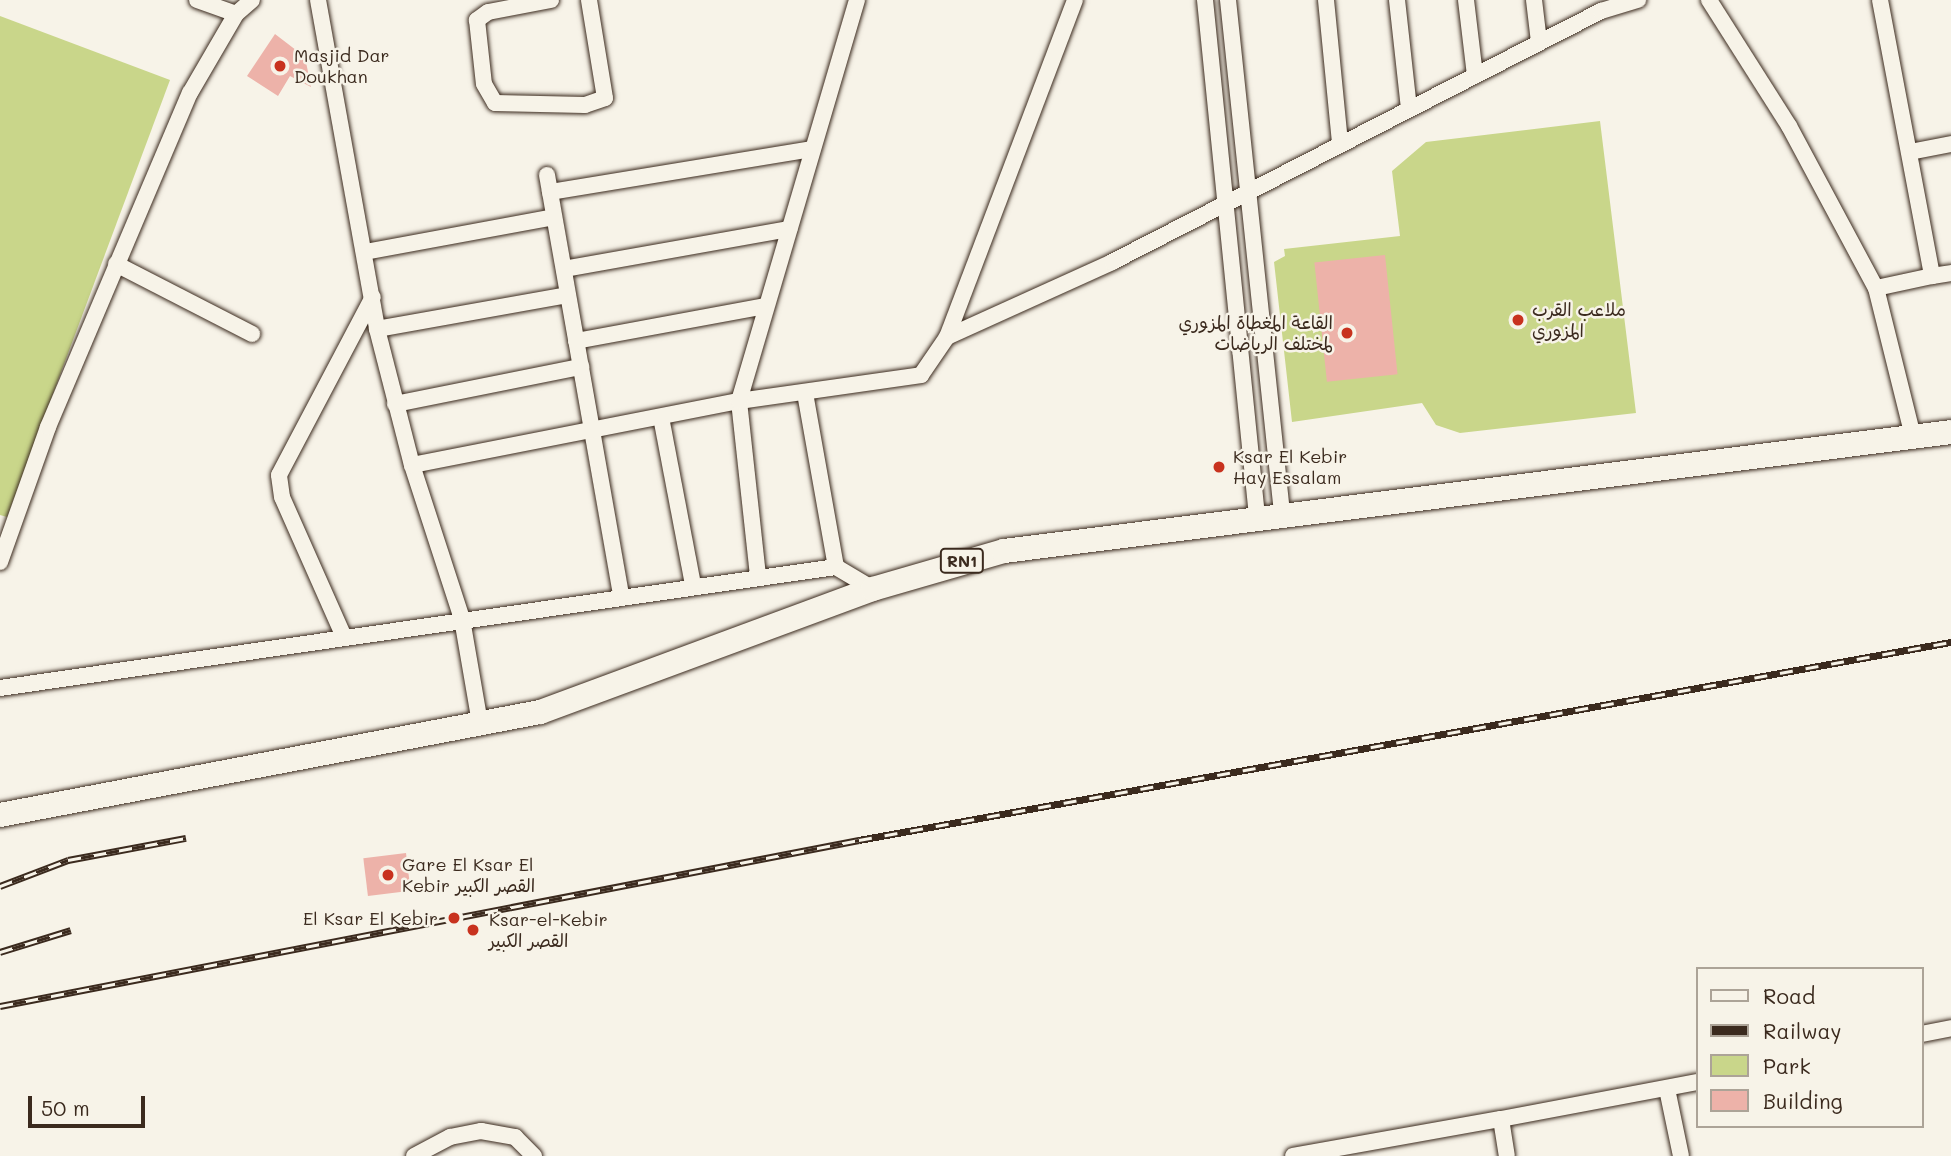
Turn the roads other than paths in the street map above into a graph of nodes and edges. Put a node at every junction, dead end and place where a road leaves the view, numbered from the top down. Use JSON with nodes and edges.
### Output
{"nodes":[{"id":1,"x":197,"y":0,"type":"edge"},
{"id":2,"x":252,"y":0,"type":"edge"},
{"id":3,"x":318,"y":0,"type":"edge"},
{"id":4,"x":551,"y":0,"type":"edge"},
{"id":5,"x":589,"y":0,"type":"edge"},
{"id":6,"x":857,"y":0,"type":"edge"},
{"id":7,"x":1075,"y":0,"type":"edge"},
{"id":8,"x":1205,"y":0,"type":"edge"},
{"id":9,"x":1228,"y":0,"type":"edge"},
{"id":10,"x":1325,"y":0,"type":"edge"},
{"id":11,"x":1397,"y":0,"type":"edge"},
{"id":12,"x":1466,"y":0,"type":"edge"},
{"id":13,"x":1534,"y":0,"type":"edge"},
{"id":14,"x":1638,"y":0,"type":"edge"},
{"id":15,"x":1709,"y":0,"type":"edge"},
{"id":16,"x":1880,"y":0,"type":"edge"},
{"id":17,"x":501,"y":4,"type":"edge"},
{"id":18,"x":1602,"y":4,"type":"edge"},
{"id":19,"x":236,"y":14,"type":"junction"},
{"id":20,"x":1539,"y":42,"type":"junction"},
{"id":21,"x":1475,"y":75,"type":"junction"},
{"id":22,"x":1409,"y":108,"type":"junction"},
{"id":23,"x":1340,"y":143,"type":"junction"},
{"id":24,"x":1951,"y":144,"type":"edge"},
{"id":25,"x":813,"y":149,"type":"junction"},
{"id":26,"x":1910,"y":152,"type":"junction"},
{"id":27,"x":547,"y":175,"type":"dead end"},
{"id":28,"x":550,"y":192,"type":"junction"},
{"id":29,"x":1249,"y":193,"type":"junction"},
{"id":30,"x":1226,"y":204,"type":"junction"},
{"id":31,"x":554,"y":217,"type":"junction"},
{"id":32,"x":789,"y":229,"type":"junction"},
{"id":33,"x":365,"y":252,"type":"junction"},
{"id":34,"x":116,"y":264,"type":"junction"},
{"id":35,"x":564,"y":269,"type":"junction"},
{"id":36,"x":1951,"y":273,"type":"edge"},
{"id":37,"x":1931,"y":276,"type":"junction"},
{"id":38,"x":1876,"y":288,"type":"junction"},
{"id":39,"x":567,"y":295,"type":"junction"},
{"id":40,"x":373,"y":298,"type":"junction"},
{"id":41,"x":765,"y":306,"type":"junction"},
{"id":42,"x":377,"y":329,"type":"junction"},
{"id":43,"x":251,"y":334,"type":"dead end"},
{"id":44,"x":947,"y":337,"type":"junction"},
{"id":45,"x":576,"y":341,"type":"junction"},
{"id":46,"x":581,"y":367,"type":"junction"},
{"id":47,"x":805,"y":393,"type":"junction"},
{"id":48,"x":739,"y":401,"type":"junction"},
{"id":49,"x":395,"y":404,"type":"junction"},
{"id":50,"x":661,"y":416,"type":"junction"},
{"id":51,"x":592,"y":430,"type":"junction"},
{"id":52,"x":1951,"y":432,"type":"edge"},
{"id":53,"x":1913,"y":436,"type":"junction"},
{"id":54,"x":412,"y":465,"type":"junction"},
{"id":55,"x":1282,"y":513,"type":"junction"},
{"id":56,"x":1257,"y":516,"type":"junction"},
{"id":57,"x":6,"y":526,"type":"edge"},
{"id":58,"x":0,"y":562,"type":"edge"},
{"id":59,"x":836,"y":567,"type":"junction"},
{"id":60,"x":758,"y":576,"type":"junction"},
{"id":61,"x":693,"y":585,"type":"junction"},
{"id":62,"x":873,"y":589,"type":"junction"},
{"id":63,"x":621,"y":596,"type":"junction"},
{"id":64,"x":463,"y":619,"type":"junction"},
{"id":65,"x":344,"y":637,"type":"junction"},
{"id":66,"x":0,"y":688,"type":"edge"},
{"id":67,"x":480,"y":723,"type":"junction"},
{"id":68,"x":0,"y":815,"type":"edge"},
{"id":69,"x":1951,"y":1028,"type":"edge"},
{"id":70,"x":1923,"y":1034,"type":"edge"},
{"id":71,"x":1696,"y":1082,"type":"edge"},
{"id":72,"x":1667,"y":1089,"type":"junction"},
{"id":73,"x":1501,"y":1119,"type":"junction"},
{"id":74,"x":414,"y":1156,"type":"edge"},
{"id":75,"x":534,"y":1156,"type":"edge"},
{"id":76,"x":1293,"y":1156,"type":"edge"},
{"id":77,"x":1507,"y":1156,"type":"edge"},
{"id":78,"x":1681,"y":1156,"type":"edge"}],
"edges":[{"from":1,"to":19,"type":"street"},
{"from":2,"to":19,"type":"street"},
{"from":3,"to":33,"type":"street"},
{"from":4,"to":17,"type":"street"},
{"from":5,"to":17,"type":"street"},
{"from":6,"to":25,"type":"street"},
{"from":7,"to":44,"type":"street"},
{"from":8,"to":30,"type":"street"},
{"from":9,"to":29,"type":"street"},
{"from":10,"to":23,"type":"street"},
{"from":11,"to":22,"type":"street"},
{"from":12,"to":21,"type":"street"},
{"from":13,"to":20,"type":"street"},
{"from":14,"to":18,"type":"street"},
{"from":15,"to":38,"type":"street"},
{"from":16,"to":26,"type":"street"},
{"from":18,"to":20,"type":"street"},
{"from":19,"to":34,"type":"street"},
{"from":20,"to":21,"type":"street"},
{"from":21,"to":22,"type":"street"},
{"from":22,"to":23,"type":"street"},
{"from":23,"to":29,"type":"street"},
{"from":24,"to":26,"type":"street"},
{"from":25,"to":28,"type":"street"},
{"from":25,"to":32,"type":"street"},
{"from":26,"to":37,"type":"street"},
{"from":27,"to":28,"type":"street"},
{"from":28,"to":31,"type":"street"},
{"from":29,"to":30,"type":"street"},
{"from":29,"to":55,"type":"street"},
{"from":30,"to":44,"type":"street"},
{"from":30,"to":56,"type":"street"},
{"from":31,"to":33,"type":"street"},
{"from":31,"to":35,"type":"street"},
{"from":32,"to":35,"type":"street"},
{"from":32,"to":41,"type":"street"},
{"from":33,"to":40,"type":"street"},
{"from":34,"to":43,"type":"street"},
{"from":34,"to":57,"type":"street"},
{"from":35,"to":39,"type":"street"},
{"from":36,"to":37,"type":"street"},
{"from":37,"to":38,"type":"street"},
{"from":38,"to":53,"type":"street"},
{"from":39,"to":42,"type":"street"},
{"from":39,"to":45,"type":"street"},
{"from":40,"to":42,"type":"street"},
{"from":40,"to":65,"type":"street"},
{"from":41,"to":45,"type":"street"},
{"from":41,"to":48,"type":"street"},
{"from":42,"to":49,"type":"street"},
{"from":44,"to":47,"type":"street"},
{"from":45,"to":46,"type":"street"},
{"from":46,"to":49,"type":"street"},
{"from":46,"to":51,"type":"street"},
{"from":47,"to":48,"type":"street"},
{"from":47,"to":59,"type":"street"},
{"from":48,"to":50,"type":"street"},
{"from":48,"to":60,"type":"street"},
{"from":49,"to":54,"type":"street"},
{"from":50,"to":51,"type":"street"},
{"from":50,"to":61,"type":"street"},
{"from":51,"to":54,"type":"street"},
{"from":51,"to":63,"type":"street"},
{"from":52,"to":53,"type":"main road","number":"RN1"},
{"from":53,"to":55,"type":"main road","number":"RN1"},
{"from":54,"to":64,"type":"street"},
{"from":55,"to":56,"type":"main road","number":"RN1"},
{"from":56,"to":62,"type":"main road","number":"RN1"},
{"from":57,"to":58,"type":"street"},
{"from":59,"to":60,"type":"street"},
{"from":59,"to":62,"type":"street"},
{"from":60,"to":61,"type":"street"},
{"from":61,"to":63,"type":"street"},
{"from":62,"to":67,"type":"main road","number":"RN1"},
{"from":63,"to":64,"type":"street"},
{"from":64,"to":65,"type":"street"},
{"from":64,"to":67,"type":"street"},
{"from":65,"to":66,"type":"street"},
{"from":67,"to":68,"type":"main road","number":"RN1"},
{"from":69,"to":70,"type":"street"},
{"from":71,"to":72,"type":"street"},
{"from":72,"to":73,"type":"street"},
{"from":72,"to":78,"type":"street"},
{"from":73,"to":76,"type":"street"},
{"from":73,"to":77,"type":"street"},
{"from":74,"to":75,"type":"street"}]}
